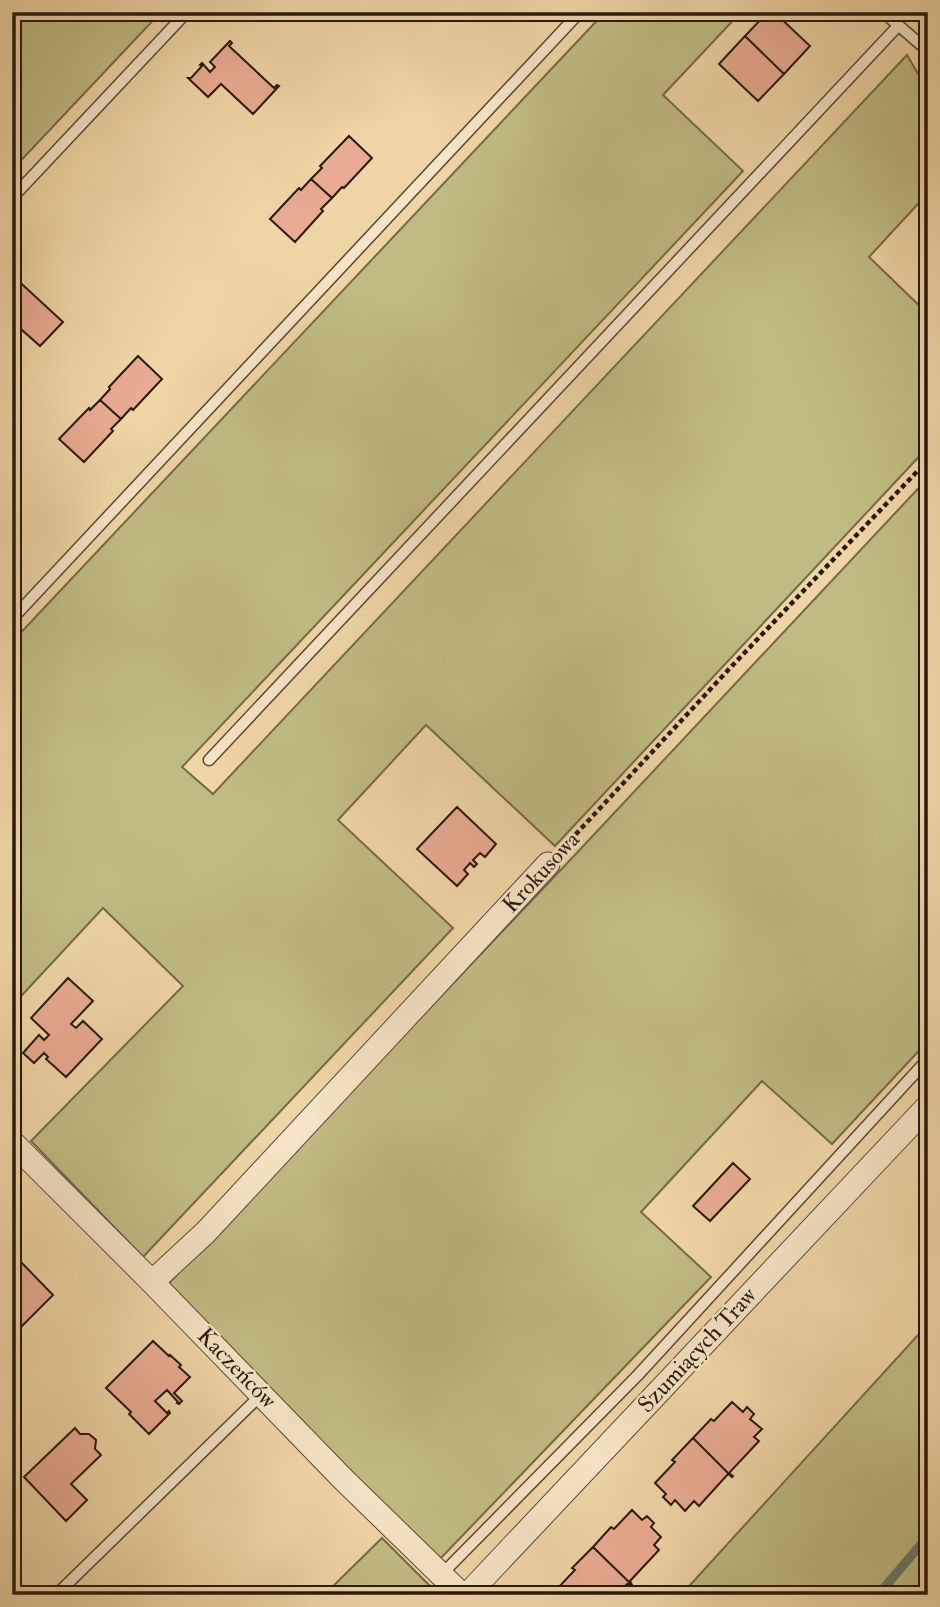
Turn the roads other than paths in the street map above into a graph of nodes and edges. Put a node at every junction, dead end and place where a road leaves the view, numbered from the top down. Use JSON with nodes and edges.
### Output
{"nodes":[{"id":1,"x":187,"y":12,"type":"edge"},
{"id":2,"x":580,"y":12,"type":"edge"},
{"id":3,"x":883,"y":12,"type":"edge"},
{"id":4,"x":898,"y":26,"type":"junction"},
{"id":5,"x":928,"y":51,"type":"edge"},
{"id":6,"x":12,"y":198,"type":"edge"},
{"id":7,"x":12,"y":620,"type":"edge"},
{"id":8,"x":209,"y":760,"type":"dead end"},
{"id":9,"x":548,"y":864,"type":"road end"},
{"id":10,"x":928,"y":1059,"type":"edge"},
{"id":11,"x":928,"y":1106,"type":"edge"},
{"id":12,"x":12,"y":1142,"type":"edge"},
{"id":13,"x":152,"y":1282,"type":"junction"},
{"id":14,"x":262,"y":1394,"type":"junction"},
{"id":15,"x":442,"y":1574,"type":"junction"},
{"id":16,"x":55,"y":1595,"type":"edge"},
{"id":17,"x":464,"y":1595,"type":"edge"}],
"edges":[{"from":1,"to":6,"type":"lane"},
{"from":2,"to":7,"type":"lane"},
{"from":3,"to":4,"type":"lane"},
{"from":4,"to":5,"type":"lane"},
{"from":4,"to":8,"type":"lane"},
{"from":9,"to":13,"type":"street","name":"Krokusowa"},
{"from":10,"to":15,"type":"lane"},
{"from":11,"to":17,"type":"street","name":"Szumiących Traw"},
{"from":12,"to":13,"type":"street","name":"Kaczeńców"},
{"from":13,"to":14,"type":"street","name":"Kaczeńców"},
{"from":14,"to":15,"type":"street","name":"Kaczeńców"},
{"from":14,"to":16,"type":"lane"},
{"from":15,"to":17,"type":"street","name":"Kaczeńców"}]}
